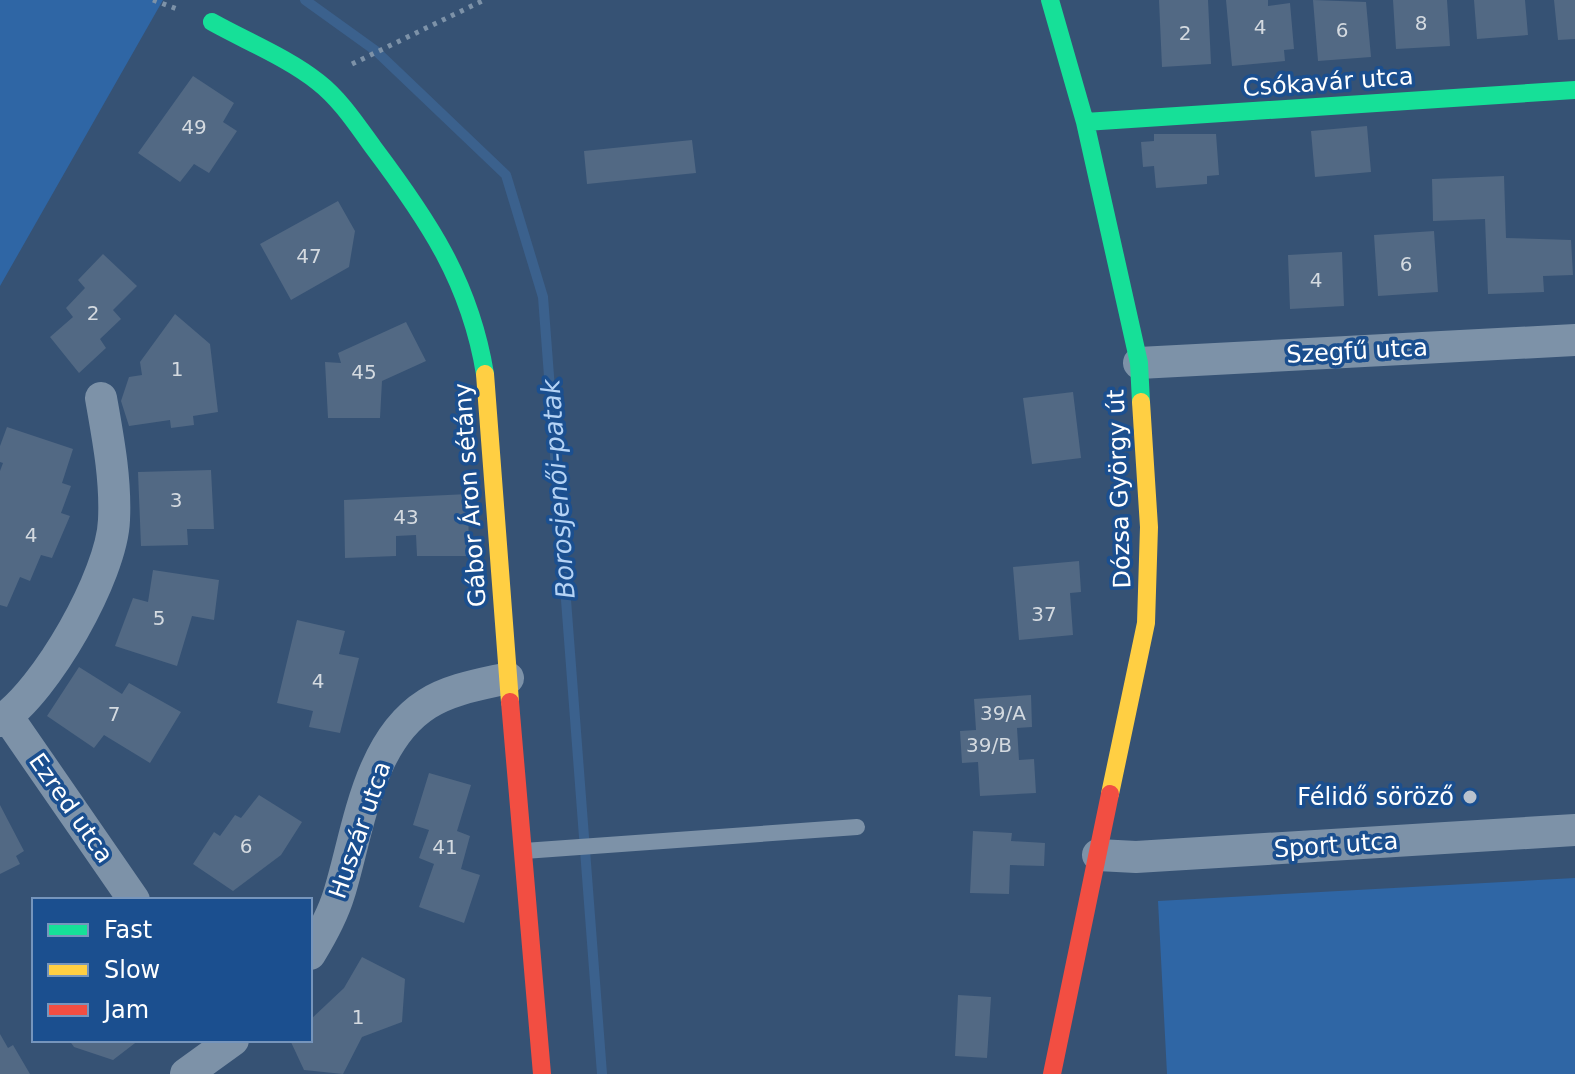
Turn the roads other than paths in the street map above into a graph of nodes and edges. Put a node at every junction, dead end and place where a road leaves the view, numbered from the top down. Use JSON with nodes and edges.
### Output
{"nodes":[{"id":1,"x":1050,"y":0,"type":"edge"},
{"id":2,"x":212,"y":22,"type":"dead end"},
{"id":3,"x":1575,"y":90,"type":"edge"},
{"id":4,"x":1085,"y":122,"type":"junction"},
{"id":5,"x":1575,"y":340,"type":"edge"},
{"id":6,"x":1139,"y":363,"type":"junction"},
{"id":7,"x":101,"y":398,"type":"dead end"},
{"id":8,"x":508,"y":678,"type":"junction"},
{"id":9,"x":4,"y":719,"type":"edge"},
{"id":10,"x":857,"y":827,"type":"dead end"},
{"id":11,"x":1575,"y":830,"type":"edge"},
{"id":12,"x":521,"y":851,"type":"junction"},
{"id":13,"x":1098,"y":855,"type":"junction"},
{"id":14,"x":133,"y":898,"type":"edge"},
{"id":15,"x":312,"y":950,"type":"edge"},
{"id":16,"x":229,"y":1042,"type":"edge"},
{"id":17,"x":186,"y":1074,"type":"edge"},
{"id":18,"x":542,"y":1074,"type":"edge"},
{"id":19,"x":1052,"y":1074,"type":"edge"}],
"edges":[{"from":1,"to":4,"type":"street","name":"Dózsa György út"},
{"from":2,"to":8,"type":"street","name":"Gábor Áron sétány"},
{"from":3,"to":4,"type":"street","name":"Csókavár utca"},
{"from":4,"to":6,"type":"street","name":"Dózsa György út"},
{"from":5,"to":6,"type":"street","name":"Szegfű utca"},
{"from":6,"to":13,"type":"street","name":"Dózsa György út"},
{"from":7,"to":9,"type":"street"},
{"from":8,"to":12,"type":"street","name":"Gábor Áron sétány"},
{"from":8,"to":15,"type":"street","name":"Huszár utca"},
{"from":9,"to":14,"type":"street","name":"Ezred utca"},
{"from":10,"to":12,"type":"lane"},
{"from":11,"to":13,"type":"street","name":"Sport utca"},
{"from":12,"to":18,"type":"street","name":"Gábor Áron sétány"},
{"from":13,"to":19,"type":"street","name":"Dózsa György út"},
{"from":16,"to":17,"type":"street"}]}
